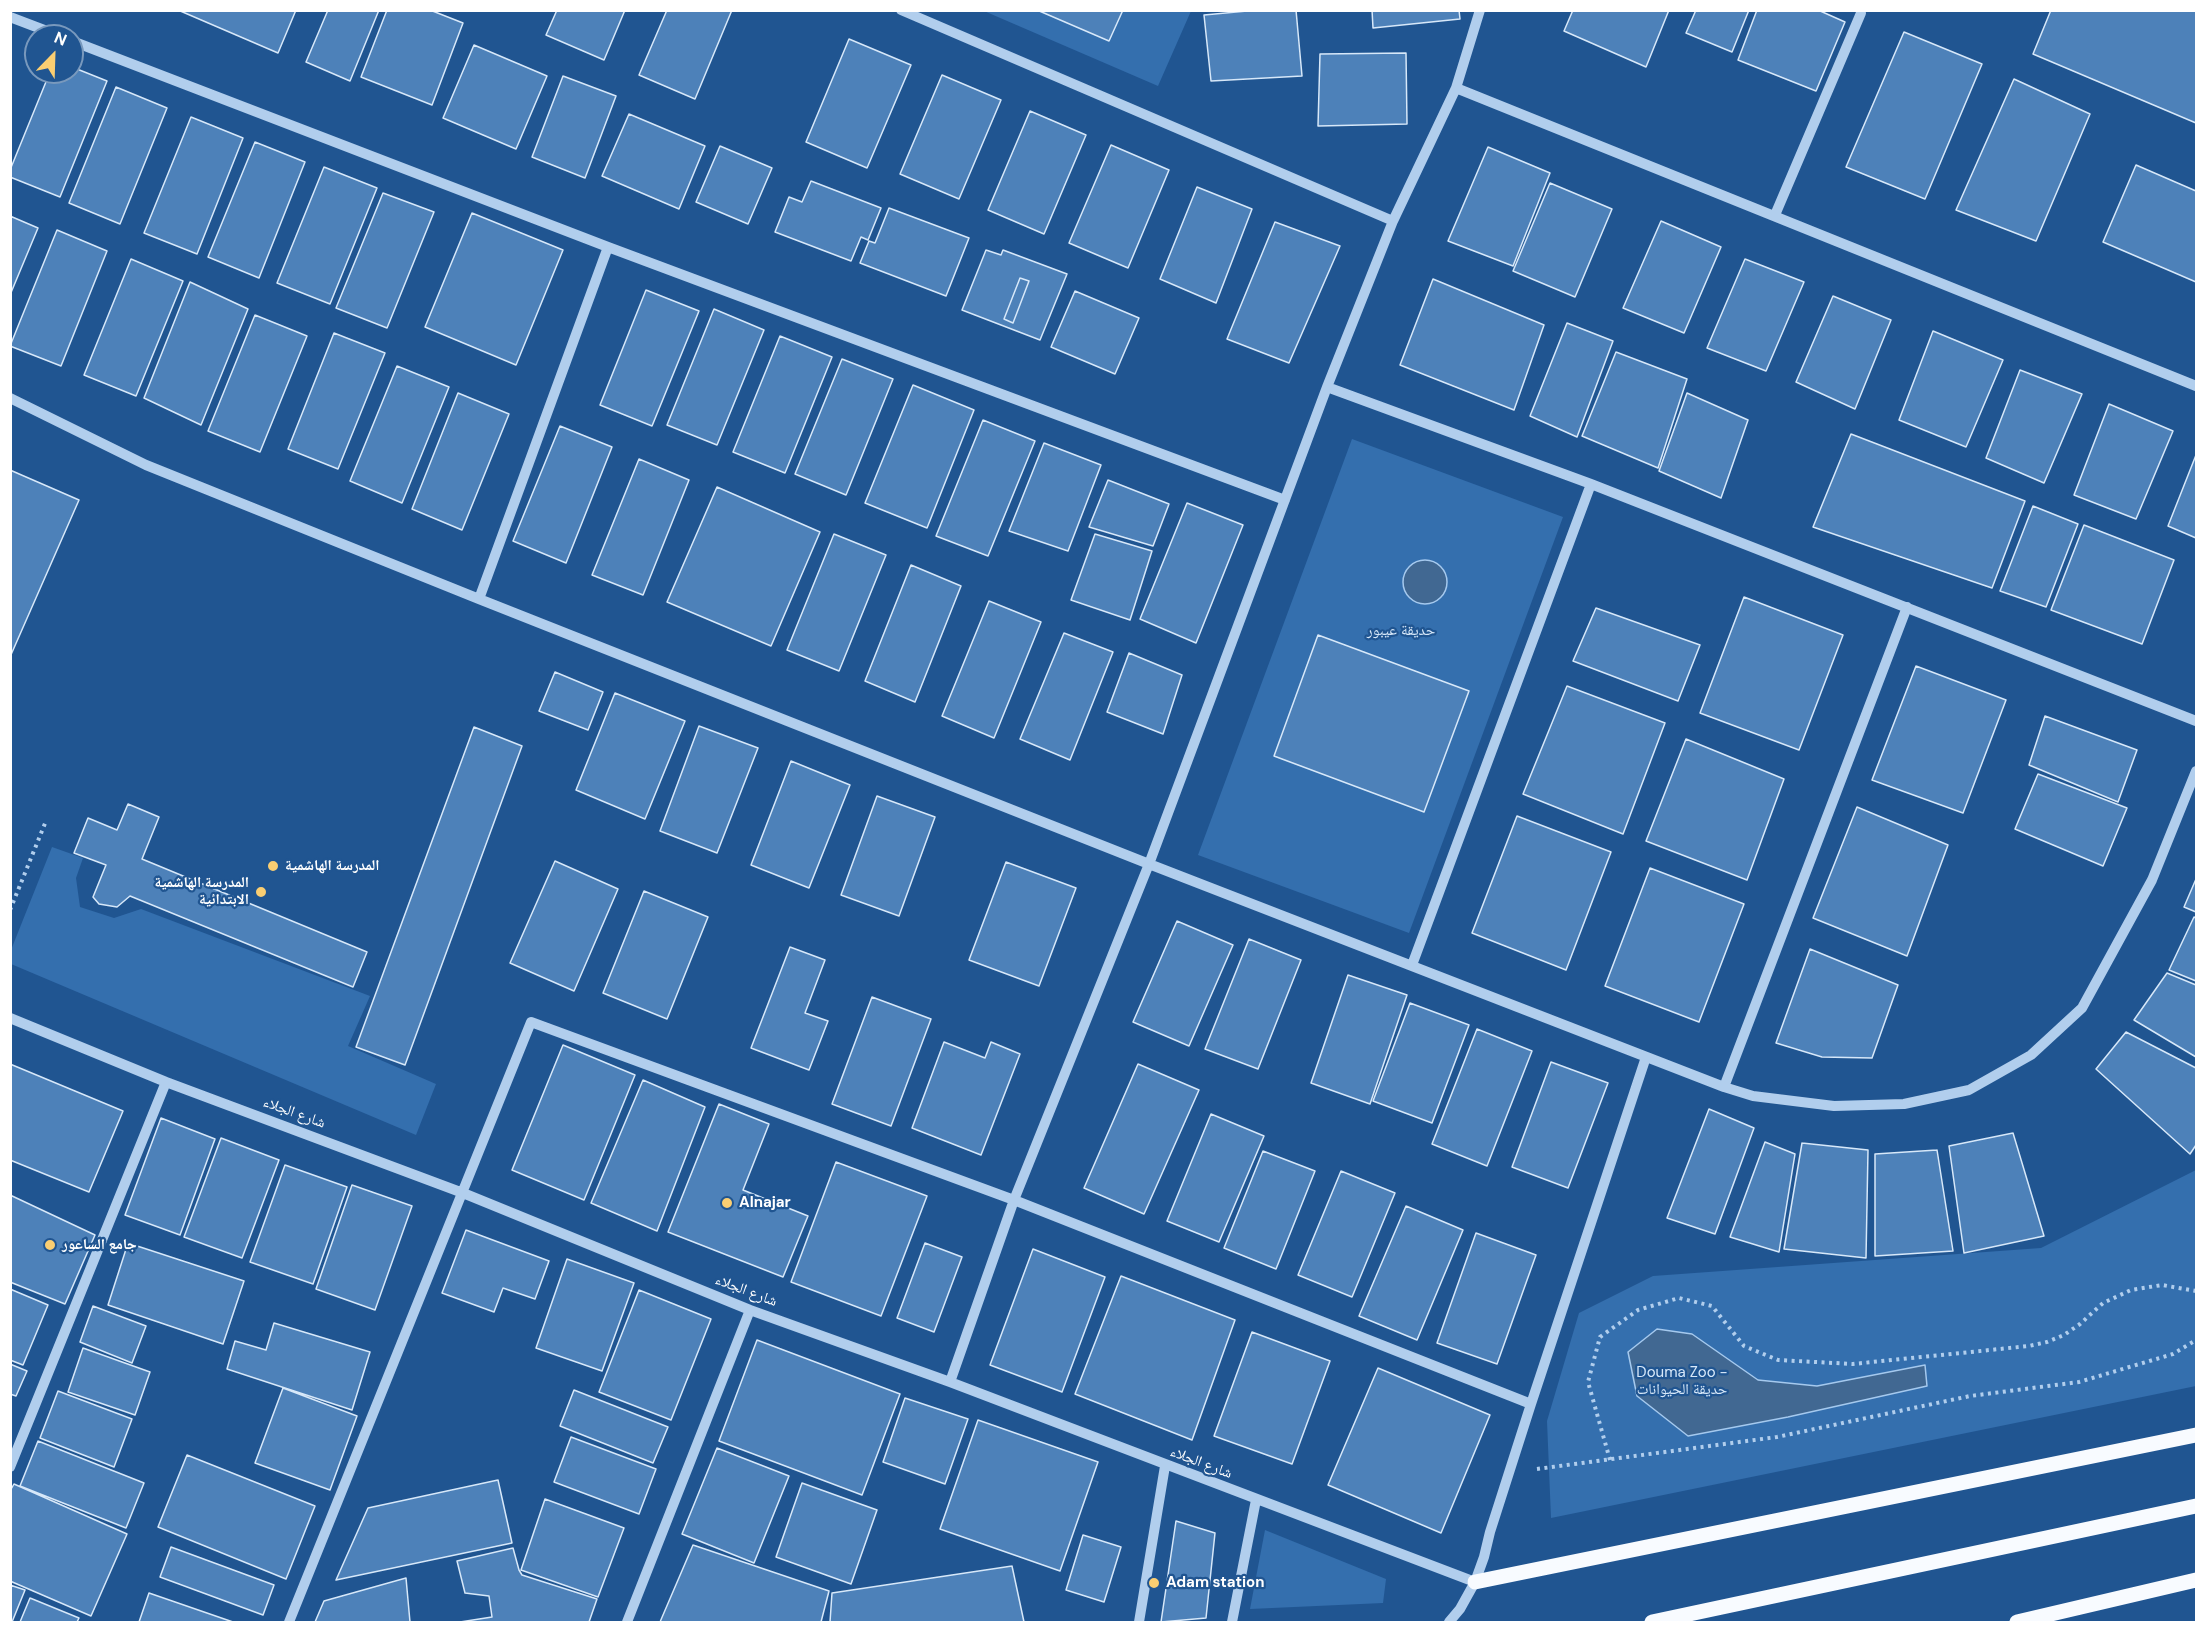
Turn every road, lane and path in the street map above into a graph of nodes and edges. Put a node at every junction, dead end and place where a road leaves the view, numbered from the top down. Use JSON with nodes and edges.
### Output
{"nodes":[{"id":1,"x":901,"y":10,"type":"edge"},
{"id":2,"x":1480,"y":10,"type":"edge"},
{"id":3,"x":1861,"y":14,"type":"dead end"},
{"id":4,"x":10,"y":17,"type":"edge"},
{"id":5,"x":28,"y":24,"type":"edge"},
{"id":6,"x":84,"y":46,"type":"edge"},
{"id":7,"x":1456,"y":88,"type":"junction"},
{"id":8,"x":1774,"y":215,"type":"junction"},
{"id":9,"x":1393,"y":221,"type":"junction"},
{"id":10,"x":608,"y":247,"type":"junction"},
{"id":11,"x":2196,"y":386,"type":"edge"},
{"id":12,"x":1327,"y":387,"type":"junction"},
{"id":13,"x":10,"y":398,"type":"edge"},
{"id":14,"x":1591,"y":484,"type":"junction"},
{"id":15,"x":1285,"y":500,"type":"junction"},
{"id":16,"x":479,"y":599,"type":"junction"},
{"id":17,"x":1907,"y":607,"type":"junction"},
{"id":18,"x":2196,"y":721,"type":"edge"},
{"id":19,"x":2196,"y":771,"type":"edge"},
{"id":20,"x":46,"y":821,"type":"dead end"},
{"id":21,"x":1149,"y":864,"type":"junction"},
{"id":22,"x":10,"y":910,"type":"edge"},
{"id":23,"x":1413,"y":965,"type":"junction"},
{"id":24,"x":10,"y":1018,"type":"edge"},
{"id":25,"x":1646,"y":1057,"type":"junction"},
{"id":26,"x":166,"y":1082,"type":"junction"},
{"id":27,"x":1724,"y":1087,"type":"junction"},
{"id":28,"x":463,"y":1193,"type":"junction"},
{"id":29,"x":1014,"y":1200,"type":"junction"},
{"id":30,"x":2196,"y":1291,"type":"edge"},
{"id":31,"x":750,"y":1310,"type":"junction"},
{"id":32,"x":2196,"y":1340,"type":"edge"},
{"id":33,"x":950,"y":1382,"type":"junction"},
{"id":34,"x":1531,"y":1404,"type":"junction"},
{"id":35,"x":2196,"y":1435,"type":"edge"},
{"id":36,"x":1610,"y":1460,"type":"junction"},
{"id":37,"x":1165,"y":1466,"type":"junction"},
{"id":38,"x":10,"y":1467,"type":"edge"},
{"id":39,"x":1509,"y":1472,"type":"junction"},
{"id":40,"x":1256,"y":1500,"type":"junction"},
{"id":41,"x":2196,"y":1506,"type":"edge"},
{"id":42,"x":2196,"y":1580,"type":"edge"},
{"id":43,"x":1475,"y":1582,"type":"junction"},
{"id":44,"x":289,"y":1623,"type":"edge"},
{"id":45,"x":627,"y":1623,"type":"edge"},
{"id":46,"x":1139,"y":1623,"type":"edge"},
{"id":47,"x":1232,"y":1623,"type":"edge"},
{"id":48,"x":1449,"y":1623,"type":"edge"},
{"id":49,"x":1652,"y":1623,"type":"edge"},
{"id":50,"x":2017,"y":1623,"type":"edge"}],
"edges":[{"from":1,"to":9,"type":"street"},
{"from":2,"to":7,"type":"street"},
{"from":3,"to":8,"type":"street"},
{"from":4,"to":5,"type":"street"},
{"from":6,"to":10,"type":"street"},
{"from":7,"to":8,"type":"street"},
{"from":7,"to":9,"type":"street"},
{"from":8,"to":11,"type":"street"},
{"from":9,"to":12,"type":"street"},
{"from":10,"to":15,"type":"street"},
{"from":10,"to":16,"type":"street"},
{"from":12,"to":14,"type":"street"},
{"from":12,"to":15,"type":"street"},
{"from":13,"to":16,"type":"street"},
{"from":14,"to":17,"type":"street"},
{"from":14,"to":23,"type":"street"},
{"from":15,"to":21,"type":"street"},
{"from":16,"to":21,"type":"street"},
{"from":17,"to":18,"type":"street"},
{"from":17,"to":27,"type":"street"},
{"from":19,"to":27,"type":"street"},
{"from":20,"to":22,"type":"path"},
{"from":21,"to":23,"type":"street"},
{"from":21,"to":29,"type":"street"},
{"from":23,"to":25,"type":"street"},
{"from":24,"to":26,"type":"street","name":"شارع الجلاء"},
{"from":25,"to":27,"type":"street"},
{"from":25,"to":34,"type":"street"},
{"from":26,"to":28,"type":"street","name":"شارع الجلاء"},
{"from":26,"to":38,"type":"street"},
{"from":28,"to":29,"type":"street"},
{"from":28,"to":31,"type":"street","name":"شارع الجلاء"},
{"from":28,"to":44,"type":"street"},
{"from":29,"to":33,"type":"street"},
{"from":29,"to":34,"type":"street"},
{"from":30,"to":36,"type":"path"},
{"from":31,"to":33,"type":"street","name":"شارع الجلاء"},
{"from":31,"to":45,"type":"street"},
{"from":32,"to":36,"type":"path"},
{"from":33,"to":37,"type":"street","name":"شارع الجلاء"},
{"from":34,"to":39,"type":"street"},
{"from":35,"to":43,"type":"main road"},
{"from":36,"to":39,"type":"path"},
{"from":37,"to":40,"type":"street","name":"شارع الجلاء"},
{"from":37,"to":46,"type":"street"},
{"from":39,"to":43,"type":"street"},
{"from":40,"to":43,"type":"street","name":"شارع الجلاء"},
{"from":40,"to":47,"type":"street"},
{"from":41,"to":49,"type":"main road"},
{"from":42,"to":50,"type":"main road"},
{"from":43,"to":48,"type":"street"}]}
